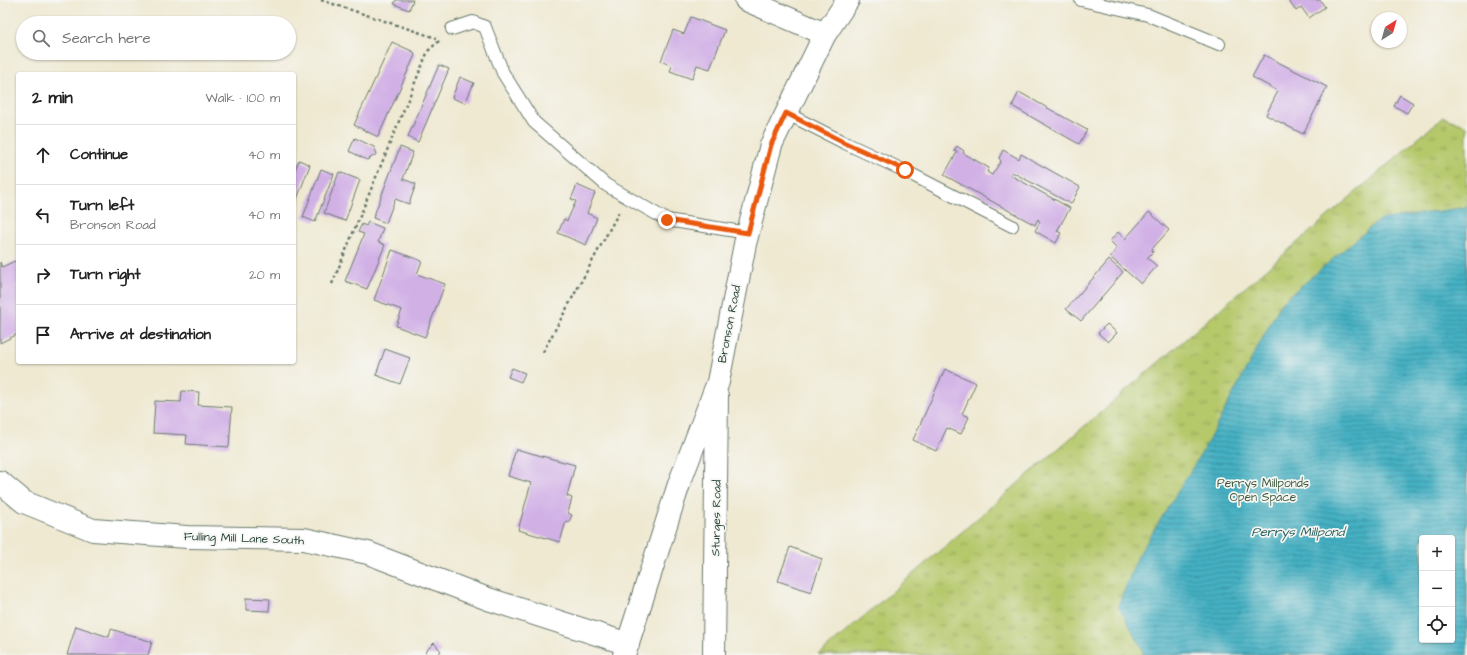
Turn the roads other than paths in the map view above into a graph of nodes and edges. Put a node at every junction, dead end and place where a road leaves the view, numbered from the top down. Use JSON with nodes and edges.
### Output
{"nodes":[{"id":1,"x":746,"y":0,"type":"edge"},
{"id":2,"x":848,"y":0,"type":"edge"},
{"id":3,"x":1081,"y":0,"type":"edge"},
{"id":4,"x":452,"y":29,"type":"dead end"},
{"id":5,"x":825,"y":34,"type":"junction"},
{"id":6,"x":1218,"y":44,"type":"dead end"},
{"id":7,"x":786,"y":113,"type":"junction"},
{"id":8,"x":1012,"y":226,"type":"dead end"},
{"id":9,"x":748,"y":233,"type":"junction"},
{"id":10,"x":718,"y":382,"type":"junction"},
{"id":11,"x":0,"y":482,"type":"edge"},
{"id":12,"x":626,"y":650,"type":"edge"},
{"id":13,"x":714,"y":655,"type":"edge"}],
"edges":[{"from":1,"to":5,"type":"main road"},
{"from":2,"to":5,"type":"main road","name":"Bronson Road"},
{"from":3,"to":6,"type":"lane"},
{"from":4,"to":9,"type":"lane"},
{"from":5,"to":7,"type":"main road","name":"Bronson Road"},
{"from":7,"to":8,"type":"lane"},
{"from":7,"to":9,"type":"main road","name":"Bronson Road"},
{"from":9,"to":10,"type":"main road","name":"Bronson Road"},
{"from":10,"to":12,"type":"main road","name":"Bronson Road"},
{"from":10,"to":13,"type":"main road","name":"Sturges Road"},
{"from":11,"to":12,"type":"main road","name":"Fulling Mill Lane South"}]}
